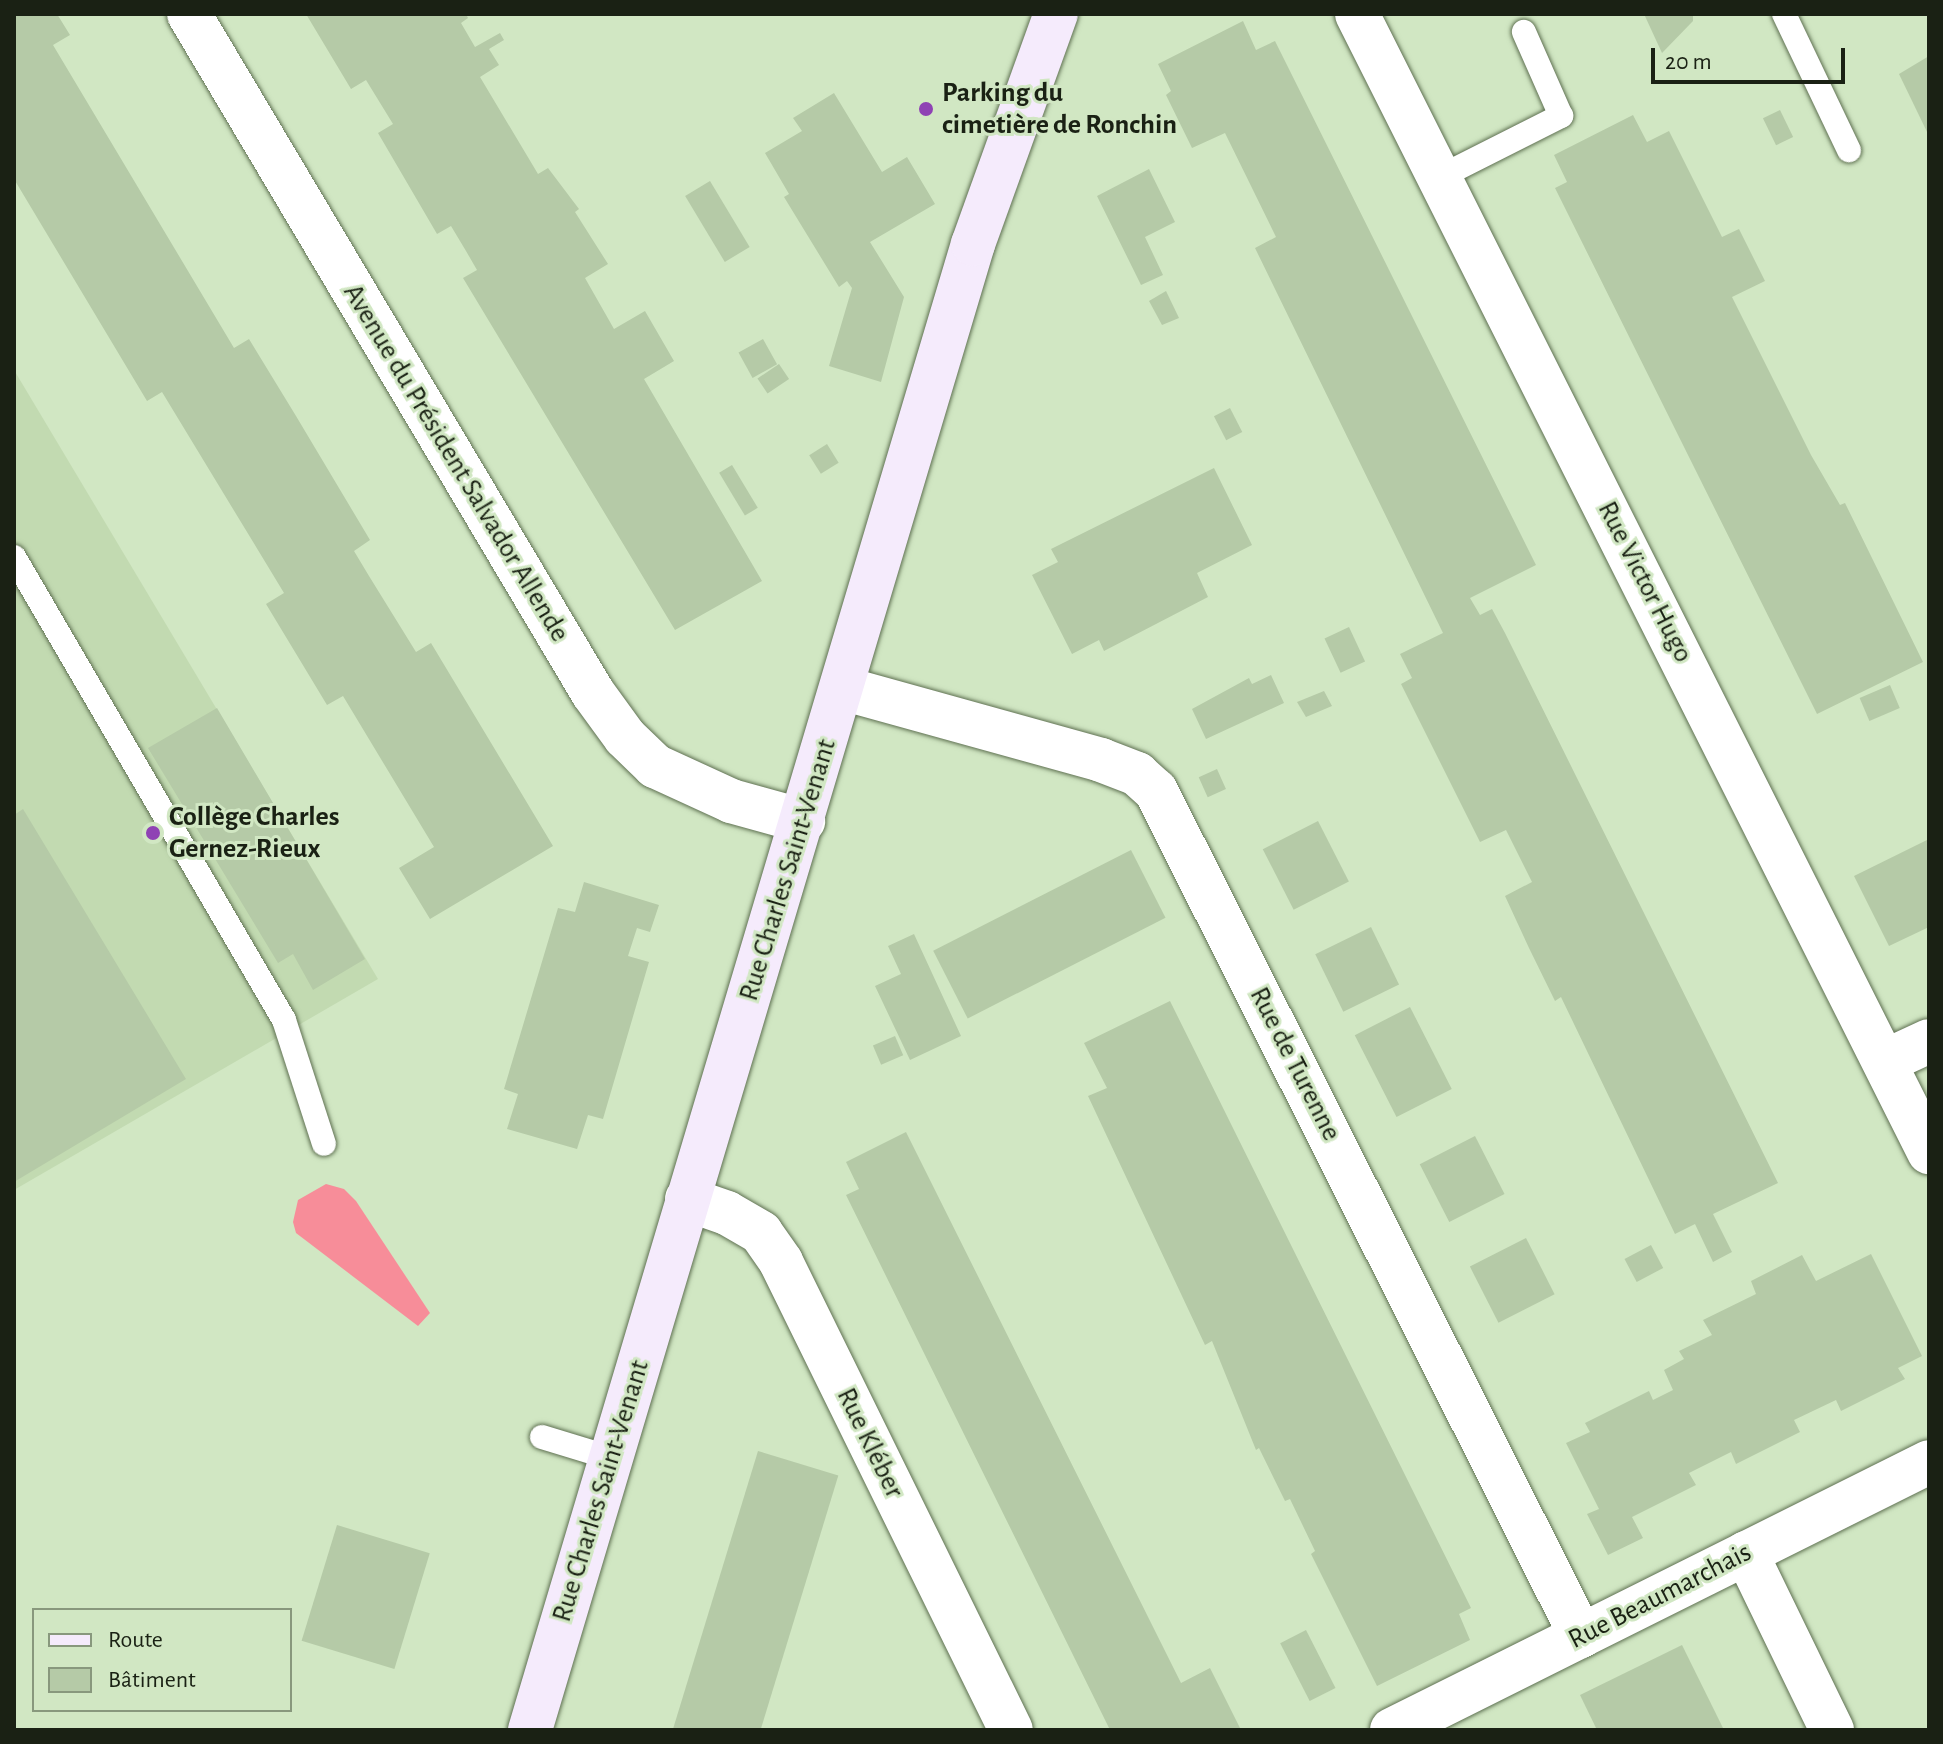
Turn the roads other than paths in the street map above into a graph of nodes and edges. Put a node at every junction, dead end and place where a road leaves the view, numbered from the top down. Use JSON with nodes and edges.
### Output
{"nodes":[{"id":1,"x":189,"y":14,"type":"edge"},
{"id":2,"x":1056,"y":14,"type":"edge"},
{"id":3,"x":1357,"y":14,"type":"edge"},
{"id":4,"x":1784,"y":14,"type":"edge"},
{"id":5,"x":1524,"y":32,"type":"dead end"},
{"id":6,"x":1849,"y":150,"type":"dead end"},
{"id":7,"x":1440,"y":177,"type":"junction"},
{"id":8,"x":14,"y":557,"type":"edge"},
{"id":9,"x":842,"y":688,"type":"junction"},
{"id":10,"x":803,"y":821,"type":"junction"},
{"id":11,"x":1929,"y":1041,"type":"edge"},
{"id":12,"x":1886,"y":1061,"type":"junction"},
{"id":13,"x":324,"y":1144,"type":"dead end"},
{"id":14,"x":1929,"y":1152,"type":"edge"},
{"id":15,"x":687,"y":1199,"type":"junction"},
{"id":16,"x":542,"y":1437,"type":"dead end"},
{"id":17,"x":611,"y":1458,"type":"junction"},
{"id":18,"x":1929,"y":1462,"type":"edge"},
{"id":19,"x":1746,"y":1553,"type":"junction"},
{"id":20,"x":1581,"y":1636,"type":"junction"},
{"id":21,"x":530,"y":1730,"type":"edge"},
{"id":22,"x":1011,"y":1730,"type":"edge"},
{"id":23,"x":1392,"y":1730,"type":"edge"},
{"id":24,"x":1832,"y":1730,"type":"edge"}],
"edges":[{"from":1,"to":10,"type":"street","name":"Avenue du Président Salvador Allende"},
{"from":2,"to":9,"type":"street","name":"Rue Charles Saint-Venant"},
{"from":3,"to":7,"type":"street","name":"Rue Victor Hugo"},
{"from":4,"to":6,"type":"lane"},
{"from":5,"to":7,"type":"lane"},
{"from":7,"to":12,"type":"street","name":"Rue Victor Hugo"},
{"from":8,"to":13,"type":"lane"},
{"from":9,"to":10,"type":"street","name":"Rue Charles Saint-Venant"},
{"from":9,"to":20,"type":"street","name":"Rue de Turenne"},
{"from":10,"to":15,"type":"street","name":"Rue Charles Saint-Venant"},
{"from":11,"to":12,"type":"street"},
{"from":12,"to":14,"type":"street","name":"Rue Victor Hugo"},
{"from":15,"to":17,"type":"street","name":"Rue Charles Saint-Venant"},
{"from":15,"to":22,"type":"street","name":"Rue Kléber"},
{"from":16,"to":17,"type":"lane"},
{"from":17,"to":21,"type":"street","name":"Rue Charles Saint-Venant"},
{"from":18,"to":19,"type":"street","name":"Rue Beaumarchais"},
{"from":19,"to":20,"type":"street","name":"Rue Beaumarchais"},
{"from":19,"to":24,"type":"street"},
{"from":20,"to":23,"type":"street","name":"Rue Beaumarchais"}]}
